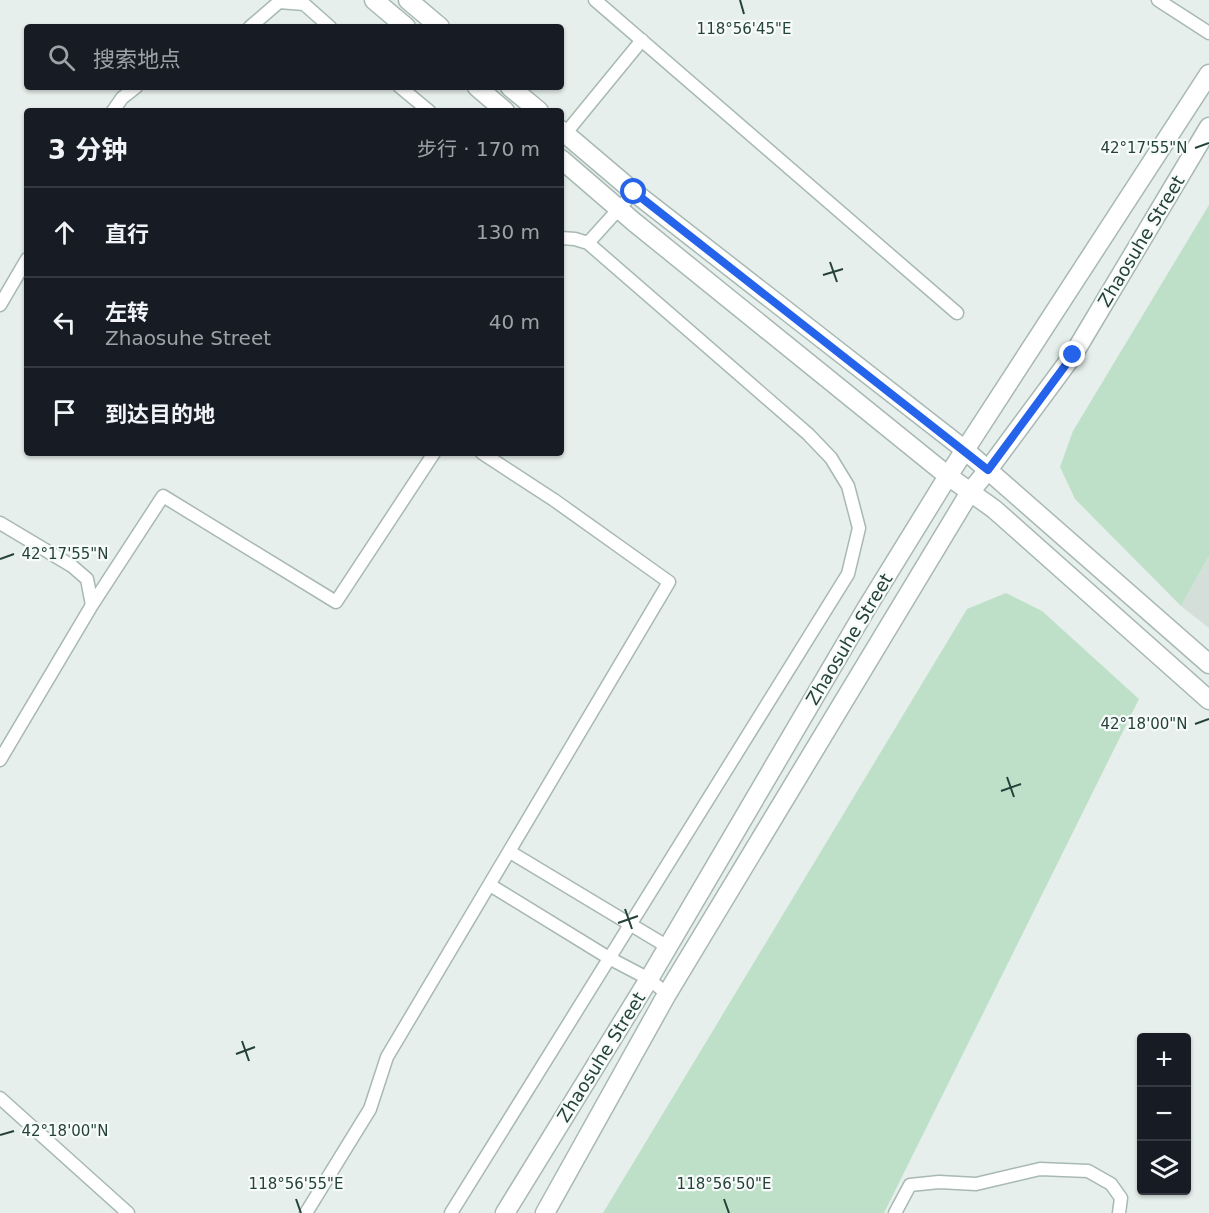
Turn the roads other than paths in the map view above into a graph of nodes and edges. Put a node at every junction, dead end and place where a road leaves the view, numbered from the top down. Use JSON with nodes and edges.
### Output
{"nodes":[{"id":1,"x":374,"y":0,"type":"edge"},
{"id":2,"x":408,"y":0,"type":"edge"},
{"id":3,"x":595,"y":0,"type":"edge"},
{"id":4,"x":1158,"y":0,"type":"edge"},
{"id":5,"x":253,"y":24,"type":"edge"},
{"id":6,"x":327,"y":24,"type":"edge"},
{"id":7,"x":402,"y":24,"type":"edge"},
{"id":8,"x":436,"y":24,"type":"edge"},
{"id":9,"x":1209,"y":33,"type":"edge"},
{"id":10,"x":642,"y":40,"type":"junction"},
{"id":11,"x":1209,"y":74,"type":"edge"},
{"id":12,"x":132,"y":90,"type":"edge"},
{"id":13,"x":404,"y":90,"type":"edge"},
{"id":14,"x":480,"y":90,"type":"edge"},
{"id":15,"x":514,"y":90,"type":"edge"},
{"id":16,"x":115,"y":108,"type":"edge"},
{"id":17,"x":425,"y":108,"type":"edge"},
{"id":18,"x":502,"y":108,"type":"edge"},
{"id":19,"x":535,"y":108,"type":"edge"},
{"id":20,"x":1209,"y":127,"type":"edge"},
{"id":21,"x":567,"y":135,"type":"edge"},
{"id":22,"x":564,"y":162,"type":"edge"},
{"id":23,"x":634,"y":192,"type":"junction"},
{"id":24,"x":619,"y":209,"type":"junction"},
{"id":25,"x":565,"y":238,"type":"edge"},
{"id":26,"x":588,"y":243,"type":"junction"},
{"id":27,"x":24,"y":264,"type":"edge"},
{"id":28,"x":0,"y":305,"type":"edge"},
{"id":29,"x":957,"y":313,"type":"dead end"},
{"id":30,"x":965,"y":450,"type":"junction"},
{"id":31,"x":432,"y":456,"type":"edge"},
{"id":32,"x":487,"y":456,"type":"edge"},
{"id":33,"x":988,"y":470,"type":"junction"},
{"id":34,"x":948,"y":476,"type":"junction"},
{"id":35,"x":970,"y":492,"type":"junction"},
{"id":36,"x":0,"y":522,"type":"edge"},
{"id":37,"x":92,"y":605,"type":"junction"},
{"id":38,"x":1209,"y":664,"type":"edge"},
{"id":39,"x":1209,"y":700,"type":"edge"},
{"id":40,"x":0,"y":760,"type":"edge"},
{"id":41,"x":510,"y":852,"type":"junction"},
{"id":42,"x":490,"y":885,"type":"junction"},
{"id":43,"x":630,"y":925,"type":"junction"},
{"id":44,"x":668,"y":948,"type":"junction"},
{"id":45,"x":609,"y":958,"type":"junction"},
{"id":46,"x":649,"y":979,"type":"junction"},
{"id":47,"x":667,"y":994,"type":"junction"},
{"id":48,"x":0,"y":1098,"type":"edge"},
{"id":49,"x":128,"y":1213,"type":"edge"},
{"id":50,"x":306,"y":1213,"type":"edge"},
{"id":51,"x":451,"y":1213,"type":"edge"},
{"id":52,"x":505,"y":1213,"type":"edge"},
{"id":53,"x":545,"y":1213,"type":"edge"},
{"id":54,"x":895,"y":1213,"type":"edge"},
{"id":55,"x":1119,"y":1213,"type":"edge"}],
"edges":[{"from":1,"to":7,"type":"street"},
{"from":2,"to":8,"type":"street"},
{"from":3,"to":10,"type":"lane"},
{"from":4,"to":9,"type":"lane"},
{"from":5,"to":6,"type":"lane"},
{"from":10,"to":21,"type":"lane"},
{"from":10,"to":29,"type":"lane"},
{"from":11,"to":30,"type":"street","name":"Zhaosuhe Street"},
{"from":12,"to":16,"type":"lane"},
{"from":13,"to":17,"type":"lane"},
{"from":14,"to":18,"type":"street"},
{"from":15,"to":19,"type":"street"},
{"from":20,"to":33,"type":"street","name":"Zhaosuhe Street"},
{"from":21,"to":23,"type":"street"},
{"from":22,"to":24,"type":"street"},
{"from":23,"to":24,"type":"lane"},
{"from":23,"to":30,"type":"street"},
{"from":24,"to":26,"type":"lane"},
{"from":24,"to":34,"type":"street"},
{"from":25,"to":26,"type":"lane"},
{"from":26,"to":43,"type":"lane"},
{"from":27,"to":28,"type":"lane"},
{"from":30,"to":33,"type":"street"},
{"from":30,"to":34,"type":"street","name":"Zhaosuhe Street"},
{"from":31,"to":37,"type":"lane"},
{"from":32,"to":41,"type":"lane"},
{"from":33,"to":35,"type":"street","name":"Zhaosuhe Street"},
{"from":33,"to":38,"type":"street"},
{"from":34,"to":35,"type":"street"},
{"from":34,"to":44,"type":"street","name":"Zhaosuhe Street"},
{"from":35,"to":39,"type":"street"},
{"from":35,"to":47,"type":"street","name":"Zhaosuhe Street"},
{"from":36,"to":37,"type":"lane"},
{"from":37,"to":40,"type":"lane"},
{"from":41,"to":42,"type":"lane"},
{"from":41,"to":43,"type":"lane"},
{"from":42,"to":45,"type":"lane"},
{"from":42,"to":50,"type":"lane"},
{"from":43,"to":44,"type":"lane"},
{"from":43,"to":45,"type":"lane"},
{"from":44,"to":46,"type":"street","name":"Zhaosuhe Street"},
{"from":45,"to":46,"type":"lane"},
{"from":45,"to":51,"type":"lane"},
{"from":46,"to":47,"type":"lane"},
{"from":46,"to":52,"type":"street","name":"Zhaosuhe Street"},
{"from":47,"to":53,"type":"street","name":"Zhaosuhe Street"},
{"from":48,"to":49,"type":"lane"},
{"from":54,"to":55,"type":"lane"}]}
